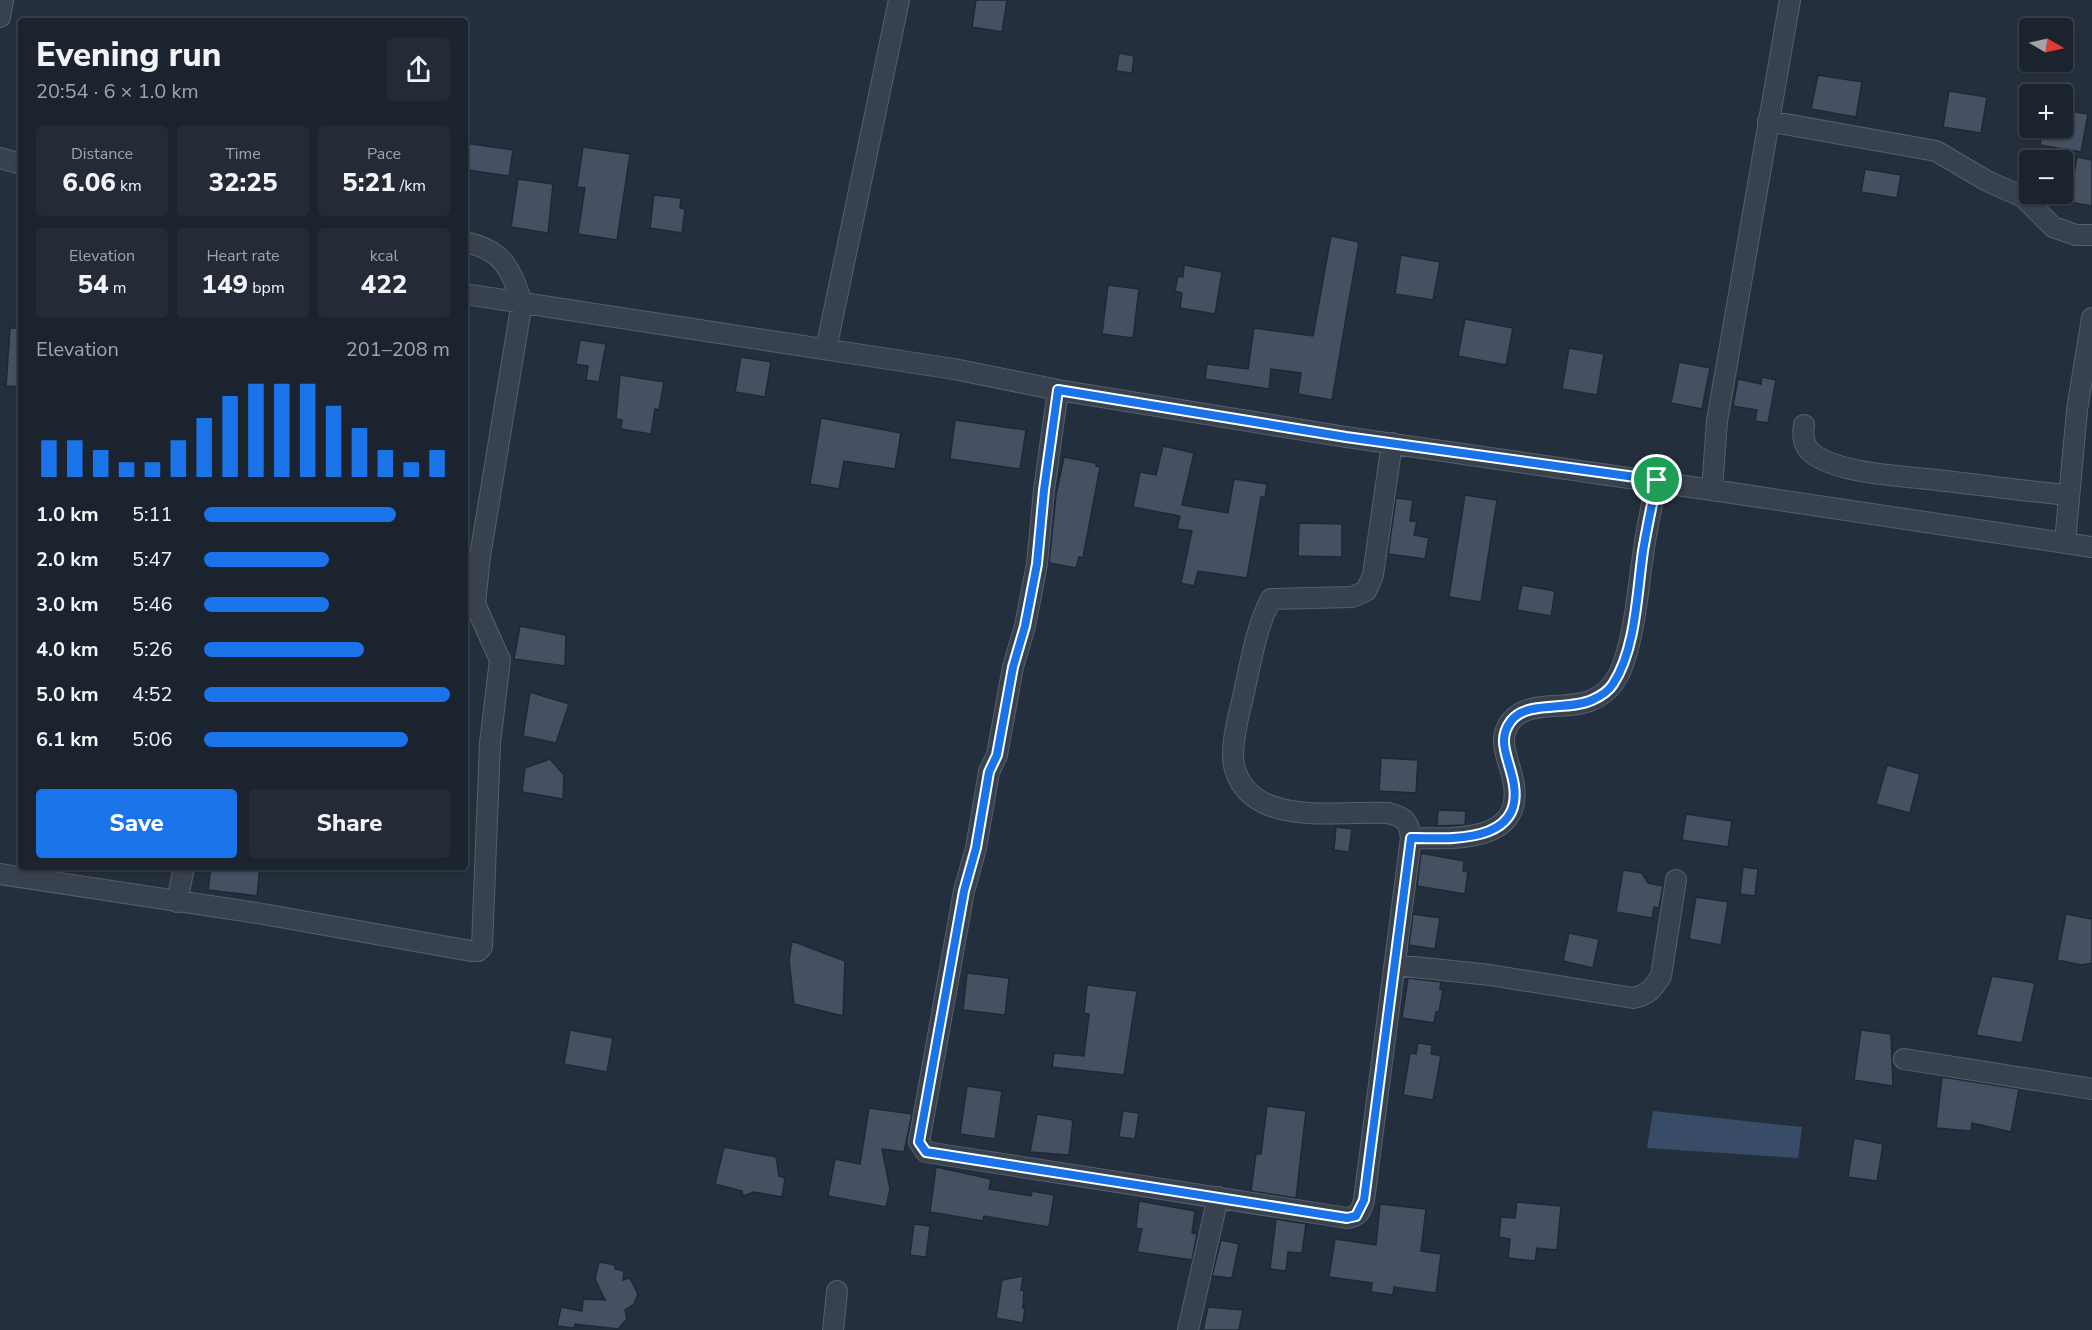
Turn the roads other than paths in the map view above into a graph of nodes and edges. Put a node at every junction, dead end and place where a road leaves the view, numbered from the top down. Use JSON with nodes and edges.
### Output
{"nodes":[{"id":1,"x":3,"y":0,"type":"edge"},
{"id":2,"x":899,"y":0,"type":"edge"},
{"id":3,"x":1790,"y":0,"type":"edge"},
{"id":4,"x":0,"y":17,"type":"edge"},
{"id":5,"x":1768,"y":121,"type":"junction"},
{"id":6,"x":0,"y":158,"type":"edge"},
{"id":7,"x":18,"y":163,"type":"edge"},
{"id":8,"x":2092,"y":236,"type":"edge"},
{"id":9,"x":468,"y":243,"type":"edge"},
{"id":10,"x":468,"y":294,"type":"edge"},
{"id":11,"x":522,"y":303,"type":"junction"},
{"id":12,"x":2092,"y":318,"type":"edge"},
{"id":13,"x":825,"y":349,"type":"junction"},
{"id":14,"x":1058,"y":390,"type":"junction"},
{"id":15,"x":1804,"y":425,"type":"dead end"},
{"id":16,"x":1392,"y":443,"type":"junction"},
{"id":17,"x":1657,"y":480,"type":"junction"},
{"id":18,"x":1712,"y":490,"type":"junction"},
{"id":19,"x":2068,"y":495,"type":"junction"},
{"id":20,"x":2065,"y":542,"type":"junction"},
{"id":21,"x":2092,"y":548,"type":"edge"},
{"id":22,"x":470,"y":603,"type":"edge"},
{"id":23,"x":1411,"y":838,"type":"junction"},
{"id":24,"x":183,"y":870,"type":"edge"},
{"id":25,"x":0,"y":874,"type":"edge"},
{"id":26,"x":1676,"y":880,"type":"dead end"},
{"id":27,"x":177,"y":902,"type":"junction"},
{"id":28,"x":1395,"y":965,"type":"junction"},
{"id":29,"x":1904,"y":1059,"type":"dead end"},
{"id":30,"x":2092,"y":1089,"type":"edge"},
{"id":31,"x":1218,"y":1197,"type":"junction"},
{"id":32,"x":837,"y":1291,"type":"dead end"},
{"id":33,"x":833,"y":1330,"type":"edge"},
{"id":34,"x":1188,"y":1330,"type":"edge"}],
"edges":[{"from":1,"to":4,"type":"street"},
{"from":2,"to":13,"type":"street"},
{"from":3,"to":5,"type":"street"},
{"from":5,"to":8,"type":"street"},
{"from":5,"to":18,"type":"street"},
{"from":6,"to":7,"type":"street"},
{"from":9,"to":11,"type":"street"},
{"from":10,"to":11,"type":"street"},
{"from":11,"to":13,"type":"street"},
{"from":11,"to":22,"type":"street"},
{"from":12,"to":19,"type":"street"},
{"from":13,"to":14,"type":"street"},
{"from":14,"to":16,"type":"street"},
{"from":14,"to":31,"type":"street"},
{"from":15,"to":19,"type":"street"},
{"from":16,"to":17,"type":"street"},
{"from":16,"to":23,"type":"street"},
{"from":17,"to":18,"type":"street"},
{"from":17,"to":23,"type":"street"},
{"from":18,"to":20,"type":"street"},
{"from":19,"to":20,"type":"street"},
{"from":20,"to":21,"type":"street"},
{"from":22,"to":27,"type":"street"},
{"from":23,"to":28,"type":"street"},
{"from":24,"to":27,"type":"street"},
{"from":25,"to":27,"type":"street"},
{"from":26,"to":28,"type":"street"},
{"from":28,"to":31,"type":"street"},
{"from":29,"to":30,"type":"street"},
{"from":31,"to":34,"type":"street"},
{"from":32,"to":33,"type":"street"}]}
